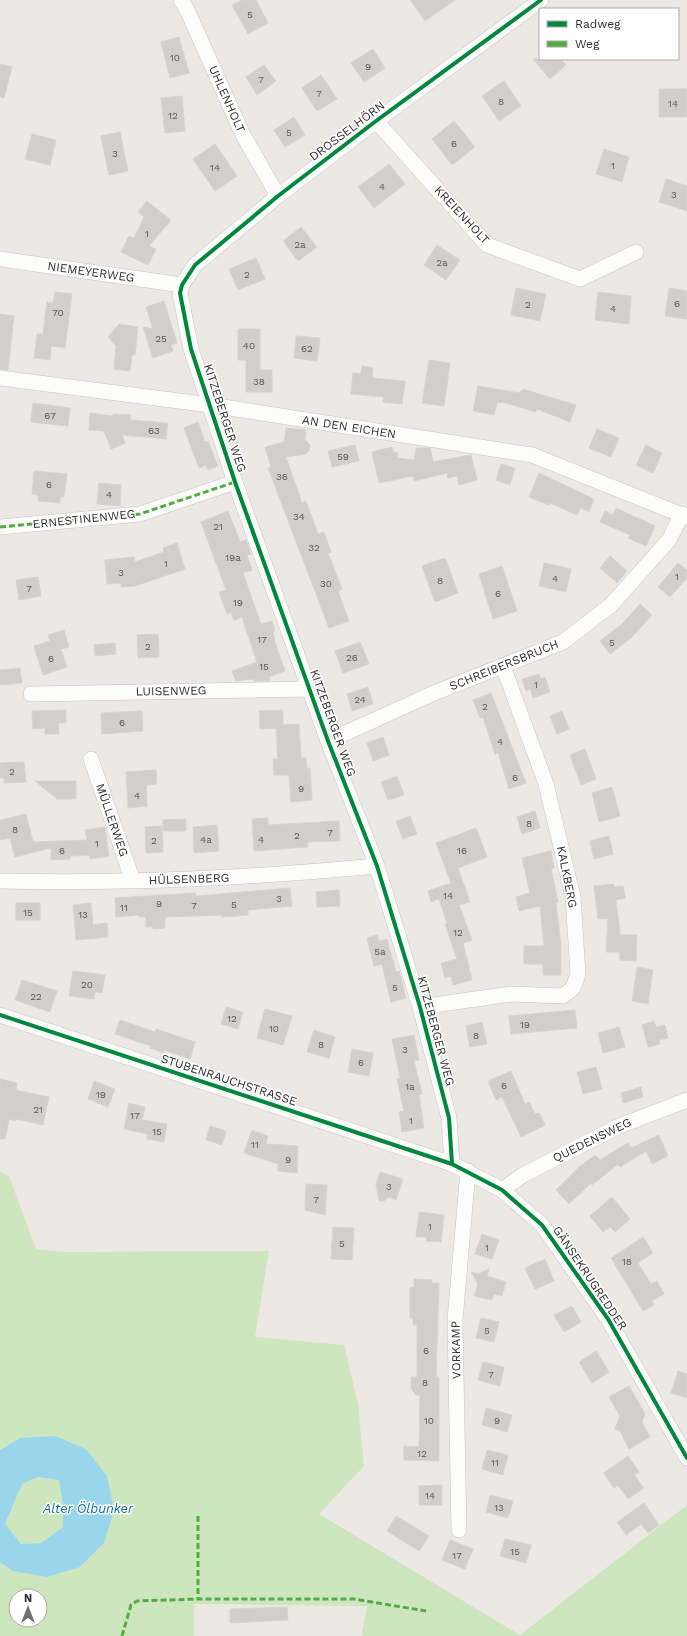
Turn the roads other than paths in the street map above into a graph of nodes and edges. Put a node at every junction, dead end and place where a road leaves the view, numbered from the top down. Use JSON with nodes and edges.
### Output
{"nodes":[{"id":1,"x":181,"y":0,"type":"edge"},
{"id":2,"x":541,"y":0,"type":"edge"},
{"id":3,"x":376,"y":121,"type":"junction"},
{"id":4,"x":278,"y":196,"type":"junction"},
{"id":5,"x":636,"y":252,"type":"dead end"},
{"id":6,"x":0,"y":259,"type":"edge"},
{"id":7,"x":181,"y":289,"type":"junction"},
{"id":8,"x":0,"y":378,"type":"edge"},
{"id":9,"x":210,"y":405,"type":"junction"},
{"id":10,"x":235,"y":482,"type":"junction"},
{"id":11,"x":684,"y":516,"type":"edge"},
{"id":12,"x":0,"y":527,"type":"edge"},
{"id":13,"x":503,"y":666,"type":"junction"},
{"id":14,"x":310,"y":689,"type":"junction"},
{"id":15,"x":31,"y":694,"type":"dead end"},
{"id":16,"x":328,"y":741,"type":"junction"},
{"id":17,"x":91,"y":759,"type":"dead end"},
{"id":18,"x":377,"y":866,"type":"junction"},
{"id":19,"x":0,"y":881,"type":"edge"},
{"id":20,"x":133,"y":881,"type":"junction"},
{"id":21,"x":420,"y":1007,"type":"junction"},
{"id":22,"x":0,"y":1014,"type":"edge"},
{"id":23,"x":687,"y":1100,"type":"edge"},
{"id":24,"x":452,"y":1164,"type":"junction"},
{"id":25,"x":468,"y":1171,"type":"junction"},
{"id":26,"x":502,"y":1190,"type":"junction"},
{"id":27,"x":687,"y":1458,"type":"edge"},
{"id":28,"x":459,"y":1530,"type":"dead end"}],
"edges":[{"from":1,"to":4,"type":"street","name":"UHLENHOLT"},
{"from":2,"to":3,"type":"street","name":"DROSSELHÖRN"},
{"from":3,"to":4,"type":"street","name":"DROSSELHÖRN"},
{"from":3,"to":5,"type":"street","name":"KREIENHOLT"},
{"from":4,"to":7,"type":"street","name":"DROSSELHÖRN"},
{"from":6,"to":7,"type":"street","name":"NIEMEYERWEG"},
{"from":7,"to":9,"type":"street","name":"KITZEBERGER WEG"},
{"from":8,"to":9,"type":"street","name":"AN DEN EICHEN"},
{"from":9,"to":10,"type":"street","name":"KITZEBERGER WEG"},
{"from":9,"to":11,"type":"street","name":"AN DEN EICHEN"},
{"from":10,"to":12,"type":"street","name":"ERNESTINENWEG"},
{"from":10,"to":14,"type":"street","name":"KITZEBERGER WEG"},
{"from":11,"to":13,"type":"street","name":"SCHREIBERSBRUCH"},
{"from":13,"to":16,"type":"street","name":"SCHREIBERSBRUCH"},
{"from":13,"to":21,"type":"street","name":"KALKBERG"},
{"from":14,"to":15,"type":"street","name":"LUISENWEG"},
{"from":14,"to":16,"type":"street","name":"KITZEBERGER WEG"},
{"from":16,"to":18,"type":"street","name":"KITZEBERGER WEG"},
{"from":17,"to":20,"type":"street","name":"MÜLLERWEG"},
{"from":18,"to":20,"type":"street","name":"HÜLSENBERG"},
{"from":18,"to":21,"type":"street","name":"KITZEBERGER WEG"},
{"from":19,"to":20,"type":"street","name":"HÜLSENBERG"},
{"from":21,"to":24,"type":"street","name":"KITZEBERGER WEG"},
{"from":22,"to":24,"type":"street","name":"STUBENRAUCHSTRASSE"},
{"from":23,"to":26,"type":"street","name":"QUEDENSWEG"},
{"from":24,"to":25,"type":"street","name":"GÄNSEKRUGREDDER"},
{"from":25,"to":26,"type":"street","name":"GÄNSEKRUGREDDER"},
{"from":25,"to":28,"type":"street","name":"VORKAMP"},
{"from":26,"to":27,"type":"street","name":"GÄNSEKRUGREDDER"}]}
